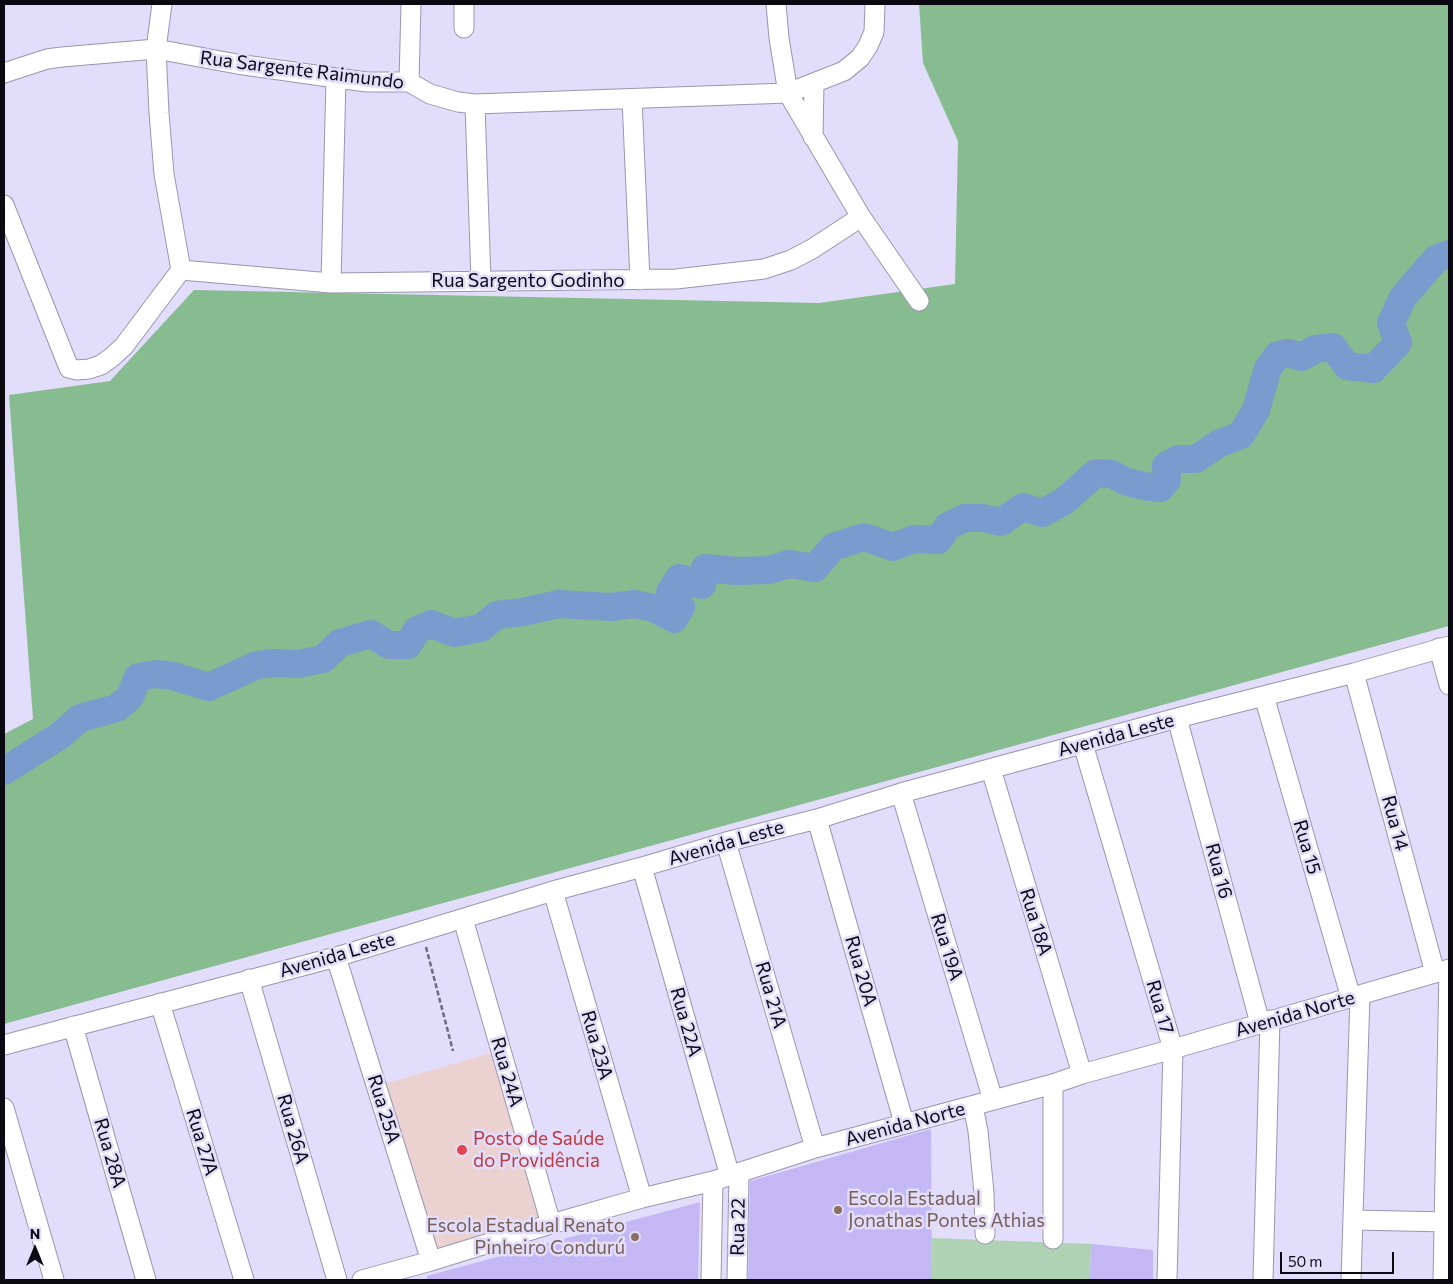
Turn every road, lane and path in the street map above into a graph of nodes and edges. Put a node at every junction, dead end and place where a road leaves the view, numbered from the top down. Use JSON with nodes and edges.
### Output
{"nodes":[{"id":1,"x":162,"y":4,"type":"edge"},
{"id":2,"x":411,"y":4,"type":"edge"},
{"id":3,"x":464,"y":4,"type":"edge"},
{"id":4,"x":776,"y":4,"type":"edge"},
{"id":5,"x":875,"y":4,"type":"edge"},
{"id":6,"x":464,"y":28,"type":"dead end"},
{"id":7,"x":156,"y":49,"type":"junction"},
{"id":8,"x":4,"y":73,"type":"edge"},
{"id":9,"x":336,"y":78,"type":"junction"},
{"id":10,"x":409,"y":82,"type":"junction"},
{"id":11,"x":814,"y":83,"type":"junction"},
{"id":12,"x":788,"y":94,"type":"junction"},
{"id":13,"x":632,"y":99,"type":"junction"},
{"id":14,"x":475,"y":104,"type":"junction"},
{"id":15,"x":813,"y":137,"type":"junction"},
{"id":16,"x":4,"y":205,"type":"edge"},
{"id":17,"x":860,"y":217,"type":"junction"},
{"id":18,"x":181,"y":270,"type":"junction"},
{"id":19,"x":640,"y":280,"type":"junction"},
{"id":20,"x":481,"y":281,"type":"junction"},
{"id":21,"x":331,"y":283,"type":"junction"},
{"id":22,"x":919,"y":302,"type":"dead end"},
{"id":23,"x":1444,"y":647,"type":"edge"},
{"id":24,"x":1354,"y":673,"type":"junction"},
{"id":25,"x":1449,"y":686,"type":"edge"},
{"id":26,"x":1264,"y":696,"type":"junction"},
{"id":27,"x":1177,"y":718,"type":"junction"},
{"id":28,"x":1083,"y":744,"type":"junction"},
{"id":29,"x":990,"y":769,"type":"junction"},
{"id":30,"x":901,"y":793,"type":"junction"},
{"id":31,"x":818,"y":819,"type":"junction"},
{"id":32,"x":726,"y":842,"type":"junction"},
{"id":33,"x":642,"y":867,"type":"junction"},
{"id":34,"x":553,"y":892,"type":"junction"},
{"id":35,"x":463,"y":919,"type":"junction"},
{"id":36,"x":421,"y":931,"type":"junction"},
{"id":37,"x":336,"y":957,"type":"junction"},
{"id":38,"x":1444,"y":970,"type":"edge"},
{"id":39,"x":250,"y":979,"type":"junction"},
{"id":40,"x":1356,"y":997,"type":"junction"},
{"id":41,"x":160,"y":1003,"type":"junction"},
{"id":42,"x":1265,"y":1021,"type":"junction"},
{"id":43,"x":73,"y":1026,"type":"junction"},
{"id":44,"x":4,"y":1045,"type":"edge"},
{"id":45,"x":1172,"y":1049,"type":"junction"},
{"id":46,"x":453,"y":1051,"type":"dead end"},
{"id":47,"x":1082,"y":1074,"type":"junction"},
{"id":48,"x":1053,"y":1084,"type":"junction"},
{"id":49,"x":993,"y":1100,"type":"junction"},
{"id":50,"x":973,"y":1106,"type":"junction"},
{"id":51,"x":4,"y":1108,"type":"edge"},
{"id":52,"x":904,"y":1123,"type":"junction"},
{"id":53,"x":815,"y":1148,"type":"junction"},
{"id":54,"x":727,"y":1177,"type":"junction"},
{"id":55,"x":642,"y":1198,"type":"junction"},
{"id":56,"x":1353,"y":1220,"type":"junction"},
{"id":57,"x":1447,"y":1222,"type":"edge"},
{"id":58,"x":551,"y":1224,"type":"junction"},
{"id":59,"x":985,"y":1234,"type":"dead end"},
{"id":60,"x":1053,"y":1239,"type":"dead end"},
{"id":61,"x":431,"y":1261,"type":"junction"},
{"id":62,"x":54,"y":1280,"type":"edge"},
{"id":63,"x":146,"y":1280,"type":"edge"},
{"id":64,"x":244,"y":1280,"type":"edge"},
{"id":65,"x":337,"y":1280,"type":"edge"},
{"id":66,"x":362,"y":1280,"type":"edge"},
{"id":67,"x":711,"y":1280,"type":"edge"},
{"id":68,"x":737,"y":1280,"type":"edge"},
{"id":69,"x":1167,"y":1280,"type":"edge"},
{"id":70,"x":1263,"y":1280,"type":"edge"},
{"id":71,"x":1352,"y":1280,"type":"edge"},
{"id":72,"x":1443,"y":1280,"type":"edge"}],
"edges":[{"from":1,"to":7,"type":"street"},
{"from":2,"to":10,"type":"street"},
{"from":3,"to":6,"type":"street"},
{"from":4,"to":12,"type":"street"},
{"from":5,"to":11,"type":"street"},
{"from":7,"to":8,"type":"street","name":"Rua Sargente Raimundo"},
{"from":7,"to":9,"type":"street","name":"Rua Sargente Raimundo"},
{"from":7,"to":18,"type":"street"},
{"from":9,"to":10,"type":"street","name":"Rua Sargente Raimundo"},
{"from":9,"to":21,"type":"street"},
{"from":10,"to":14,"type":"street","name":"Rua Sargente Raimundo"},
{"from":11,"to":12,"type":"street"},
{"from":11,"to":15,"type":"street"},
{"from":12,"to":13,"type":"street","name":"Rua Sargente Raimundo"},
{"from":12,"to":15,"type":"street"},
{"from":13,"to":14,"type":"street","name":"Rua Sargente Raimundo"},
{"from":13,"to":19,"type":"street"},
{"from":14,"to":20,"type":"street"},
{"from":15,"to":17,"type":"street"},
{"from":16,"to":18,"type":"street"},
{"from":17,"to":19,"type":"street","name":"Rua Sargento Godinho"},
{"from":17,"to":22,"type":"street"},
{"from":18,"to":21,"type":"street","name":"Rua Sargento Godinho"},
{"from":19,"to":20,"type":"street","name":"Rua Sargento Godinho"},
{"from":20,"to":21,"type":"street","name":"Rua Sargento Godinho"},
{"from":23,"to":24,"type":"street","name":"Avenida Leste"},
{"from":23,"to":25,"type":"street"},
{"from":24,"to":26,"type":"street","name":"Avenida Leste"},
{"from":24,"to":38,"type":"street","name":"Rua 14"},
{"from":26,"to":27,"type":"street","name":"Avenida Leste"},
{"from":26,"to":40,"type":"street","name":"Rua 15"},
{"from":27,"to":28,"type":"street","name":"Avenida Leste"},
{"from":27,"to":42,"type":"street","name":"Rua 16"},
{"from":28,"to":29,"type":"street","name":"Avenida Leste"},
{"from":28,"to":45,"type":"street","name":"Rua 17"},
{"from":29,"to":30,"type":"street","name":"Avenida Leste"},
{"from":29,"to":47,"type":"street","name":"Rua 18A"},
{"from":30,"to":31,"type":"street","name":"Avenida Leste"},
{"from":30,"to":49,"type":"street","name":"Rua 19A"},
{"from":31,"to":32,"type":"street","name":"Avenida Leste"},
{"from":31,"to":52,"type":"street","name":"Rua 20A"},
{"from":32,"to":33,"type":"street","name":"Avenida Leste"},
{"from":32,"to":53,"type":"street","name":"Rua 21A"},
{"from":33,"to":34,"type":"street","name":"Avenida Leste"},
{"from":33,"to":54,"type":"street","name":"Rua 22A"},
{"from":34,"to":35,"type":"street","name":"Avenida Leste"},
{"from":34,"to":55,"type":"street","name":"Rua 23A"},
{"from":35,"to":36,"type":"street","name":"Avenida Leste"},
{"from":35,"to":58,"type":"street","name":"Rua 24A"},
{"from":36,"to":37,"type":"street","name":"Avenida Leste"},
{"from":36,"to":46,"type":"path"},
{"from":37,"to":39,"type":"street","name":"Avenida Leste"},
{"from":37,"to":61,"type":"street","name":"Rua 25A"},
{"from":38,"to":40,"type":"street","name":"Avenida Norte"},
{"from":38,"to":57,"type":"street","name":"Rua 14"},
{"from":39,"to":41,"type":"street","name":"Avenida Leste"},
{"from":39,"to":65,"type":"street","name":"Rua 26A"},
{"from":40,"to":42,"type":"street","name":"Avenida Norte"},
{"from":40,"to":56,"type":"street","name":"Rua 15"},
{"from":41,"to":43,"type":"street","name":"Avenida Leste"},
{"from":41,"to":64,"type":"street","name":"Rua 27A"},
{"from":42,"to":45,"type":"street","name":"Avenida Norte"},
{"from":42,"to":70,"type":"street","name":"Rua 16"},
{"from":43,"to":44,"type":"street","name":"Avenida Leste"},
{"from":43,"to":63,"type":"street","name":"Rua 28A"},
{"from":45,"to":47,"type":"street","name":"Avenida Norte"},
{"from":45,"to":69,"type":"street","name":"Rua 17"},
{"from":47,"to":48,"type":"street","name":"Avenida Norte"},
{"from":48,"to":49,"type":"street","name":"Avenida Norte"},
{"from":48,"to":60,"type":"street"},
{"from":49,"to":50,"type":"street","name":"Avenida Norte"},
{"from":50,"to":52,"type":"street","name":"Avenida Norte"},
{"from":50,"to":59,"type":"street"},
{"from":51,"to":62,"type":"street"},
{"from":52,"to":53,"type":"street","name":"Avenida Norte"},
{"from":53,"to":54,"type":"street","name":"Avenida Norte"},
{"from":54,"to":55,"type":"street","name":"Avenida Norte"},
{"from":54,"to":67,"type":"street","name":"Rua 22"},
{"from":54,"to":68,"type":"street","name":"Rua 22"},
{"from":55,"to":58,"type":"street","name":"Avenida Norte"},
{"from":56,"to":57,"type":"street"},
{"from":56,"to":71,"type":"street","name":"Rua 15"},
{"from":57,"to":72,"type":"street","name":"Rua 14"},
{"from":58,"to":61,"type":"street","name":"Avenida Norte"},
{"from":61,"to":66,"type":"street","name":"Avenida Norte"}]}
